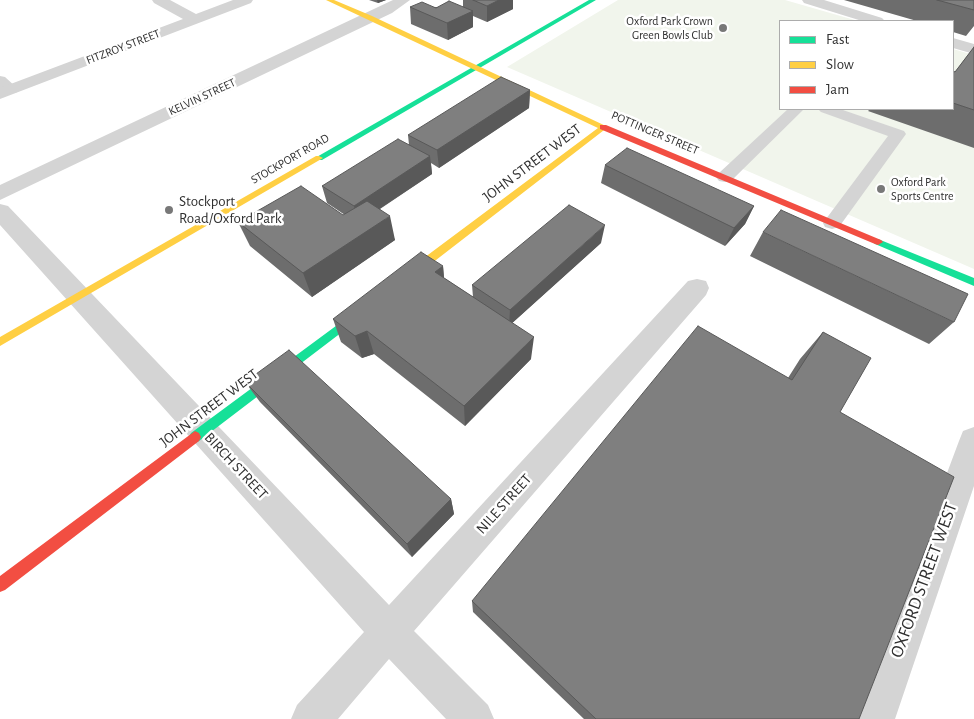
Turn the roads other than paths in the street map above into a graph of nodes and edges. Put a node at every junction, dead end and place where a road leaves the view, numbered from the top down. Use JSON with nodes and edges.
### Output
{"nodes":[{"id":1,"x":159,"y":0,"type":"edge"},
{"id":2,"x":246,"y":0,"type":"edge"},
{"id":3,"x":329,"y":0,"type":"edge"},
{"id":4,"x":403,"y":0,"type":"edge"},
{"id":5,"x":593,"y":0,"type":"edge"},
{"id":6,"x":809,"y":0,"type":"edge"},
{"id":7,"x":370,"y":17,"type":"junction"},
{"id":8,"x":195,"y":20,"type":"junction"},
{"id":9,"x":874,"y":20,"type":"edge"},
{"id":10,"x":954,"y":43,"type":"edge"},
{"id":11,"x":974,"y":49,"type":"edge"},
{"id":12,"x":476,"y":68,"type":"junction"},
{"id":13,"x":4,"y":88,"type":"edge"},
{"id":14,"x":795,"y":110,"type":"edge"},
{"id":15,"x":829,"y":110,"type":"edge"},
{"id":16,"x":604,"y":127,"type":"junction"},
{"id":17,"x":725,"y":177,"type":"junction"},
{"id":18,"x":0,"y":193,"type":"edge"},
{"id":19,"x":0,"y":211,"type":"edge"},
{"id":20,"x":832,"y":222,"type":"junction"},
{"id":21,"x":974,"y":282,"type":"edge"},
{"id":22,"x":392,"y":288,"type":"edge"},
{"id":23,"x":696,"y":288,"type":"dead end"},
{"id":24,"x":79,"y":296,"type":"junction"},
{"id":25,"x":376,"y":300,"type":"edge"},
{"id":26,"x":0,"y":342,"type":"edge"},
{"id":27,"x":204,"y":431,"type":"junction"},
{"id":28,"x":974,"y":441,"type":"edge"},
{"id":29,"x":0,"y":586,"type":"edge"},
{"id":30,"x":389,"y":632,"type":"junction"},
{"id":31,"x":311,"y":719,"type":"edge"},
{"id":32,"x":474,"y":719,"type":"edge"},
{"id":33,"x":875,"y":719,"type":"edge"}],
"edges":[{"from":1,"to":8,"type":"street"},
{"from":2,"to":8,"type":"street","name":"FITZROY STREET"},
{"from":3,"to":7,"type":"main road","name":"POTTINGER STREET"},
{"from":4,"to":7,"type":"street","name":"KELVIN STREET"},
{"from":5,"to":12,"type":"main road","name":"STOCKPORT ROAD"},
{"from":6,"to":9,"type":"street"},
{"from":7,"to":12,"type":"main road","name":"POTTINGER STREET"},
{"from":7,"to":18,"type":"street","name":"KELVIN STREET"},
{"from":8,"to":13,"type":"street","name":"FITZROY STREET"},
{"from":10,"to":11,"type":"street"},
{"from":12,"to":16,"type":"main road","name":"POTTINGER STREET"},
{"from":12,"to":24,"type":"main road","name":"STOCKPORT ROAD"},
{"from":14,"to":17,"type":"lane"},
{"from":15,"to":20,"type":"lane"},
{"from":16,"to":17,"type":"main road","name":"POTTINGER STREET"},
{"from":16,"to":22,"type":"main road","name":"JOHN STREET WEST"},
{"from":17,"to":20,"type":"main road","name":"POTTINGER STREET"},
{"from":19,"to":24,"type":"street","name":"BIRCH STREET"},
{"from":20,"to":21,"type":"main road","name":"POTTINGER STREET"},
{"from":23,"to":30,"type":"street","name":"NILE STREET"},
{"from":24,"to":26,"type":"main road","name":"STOCKPORT ROAD"},
{"from":24,"to":27,"type":"street","name":"BIRCH STREET"},
{"from":25,"to":27,"type":"main road","name":"JOHN STREET WEST"},
{"from":27,"to":29,"type":"main road","name":"JOHN STREET WEST"},
{"from":27,"to":30,"type":"street","name":"BIRCH STREET"},
{"from":28,"to":33,"type":"street","name":"OXFORD STREET WEST"},
{"from":30,"to":31,"type":"street","name":"NILE STREET"},
{"from":30,"to":32,"type":"street","name":"BIRCH STREET"}]}
